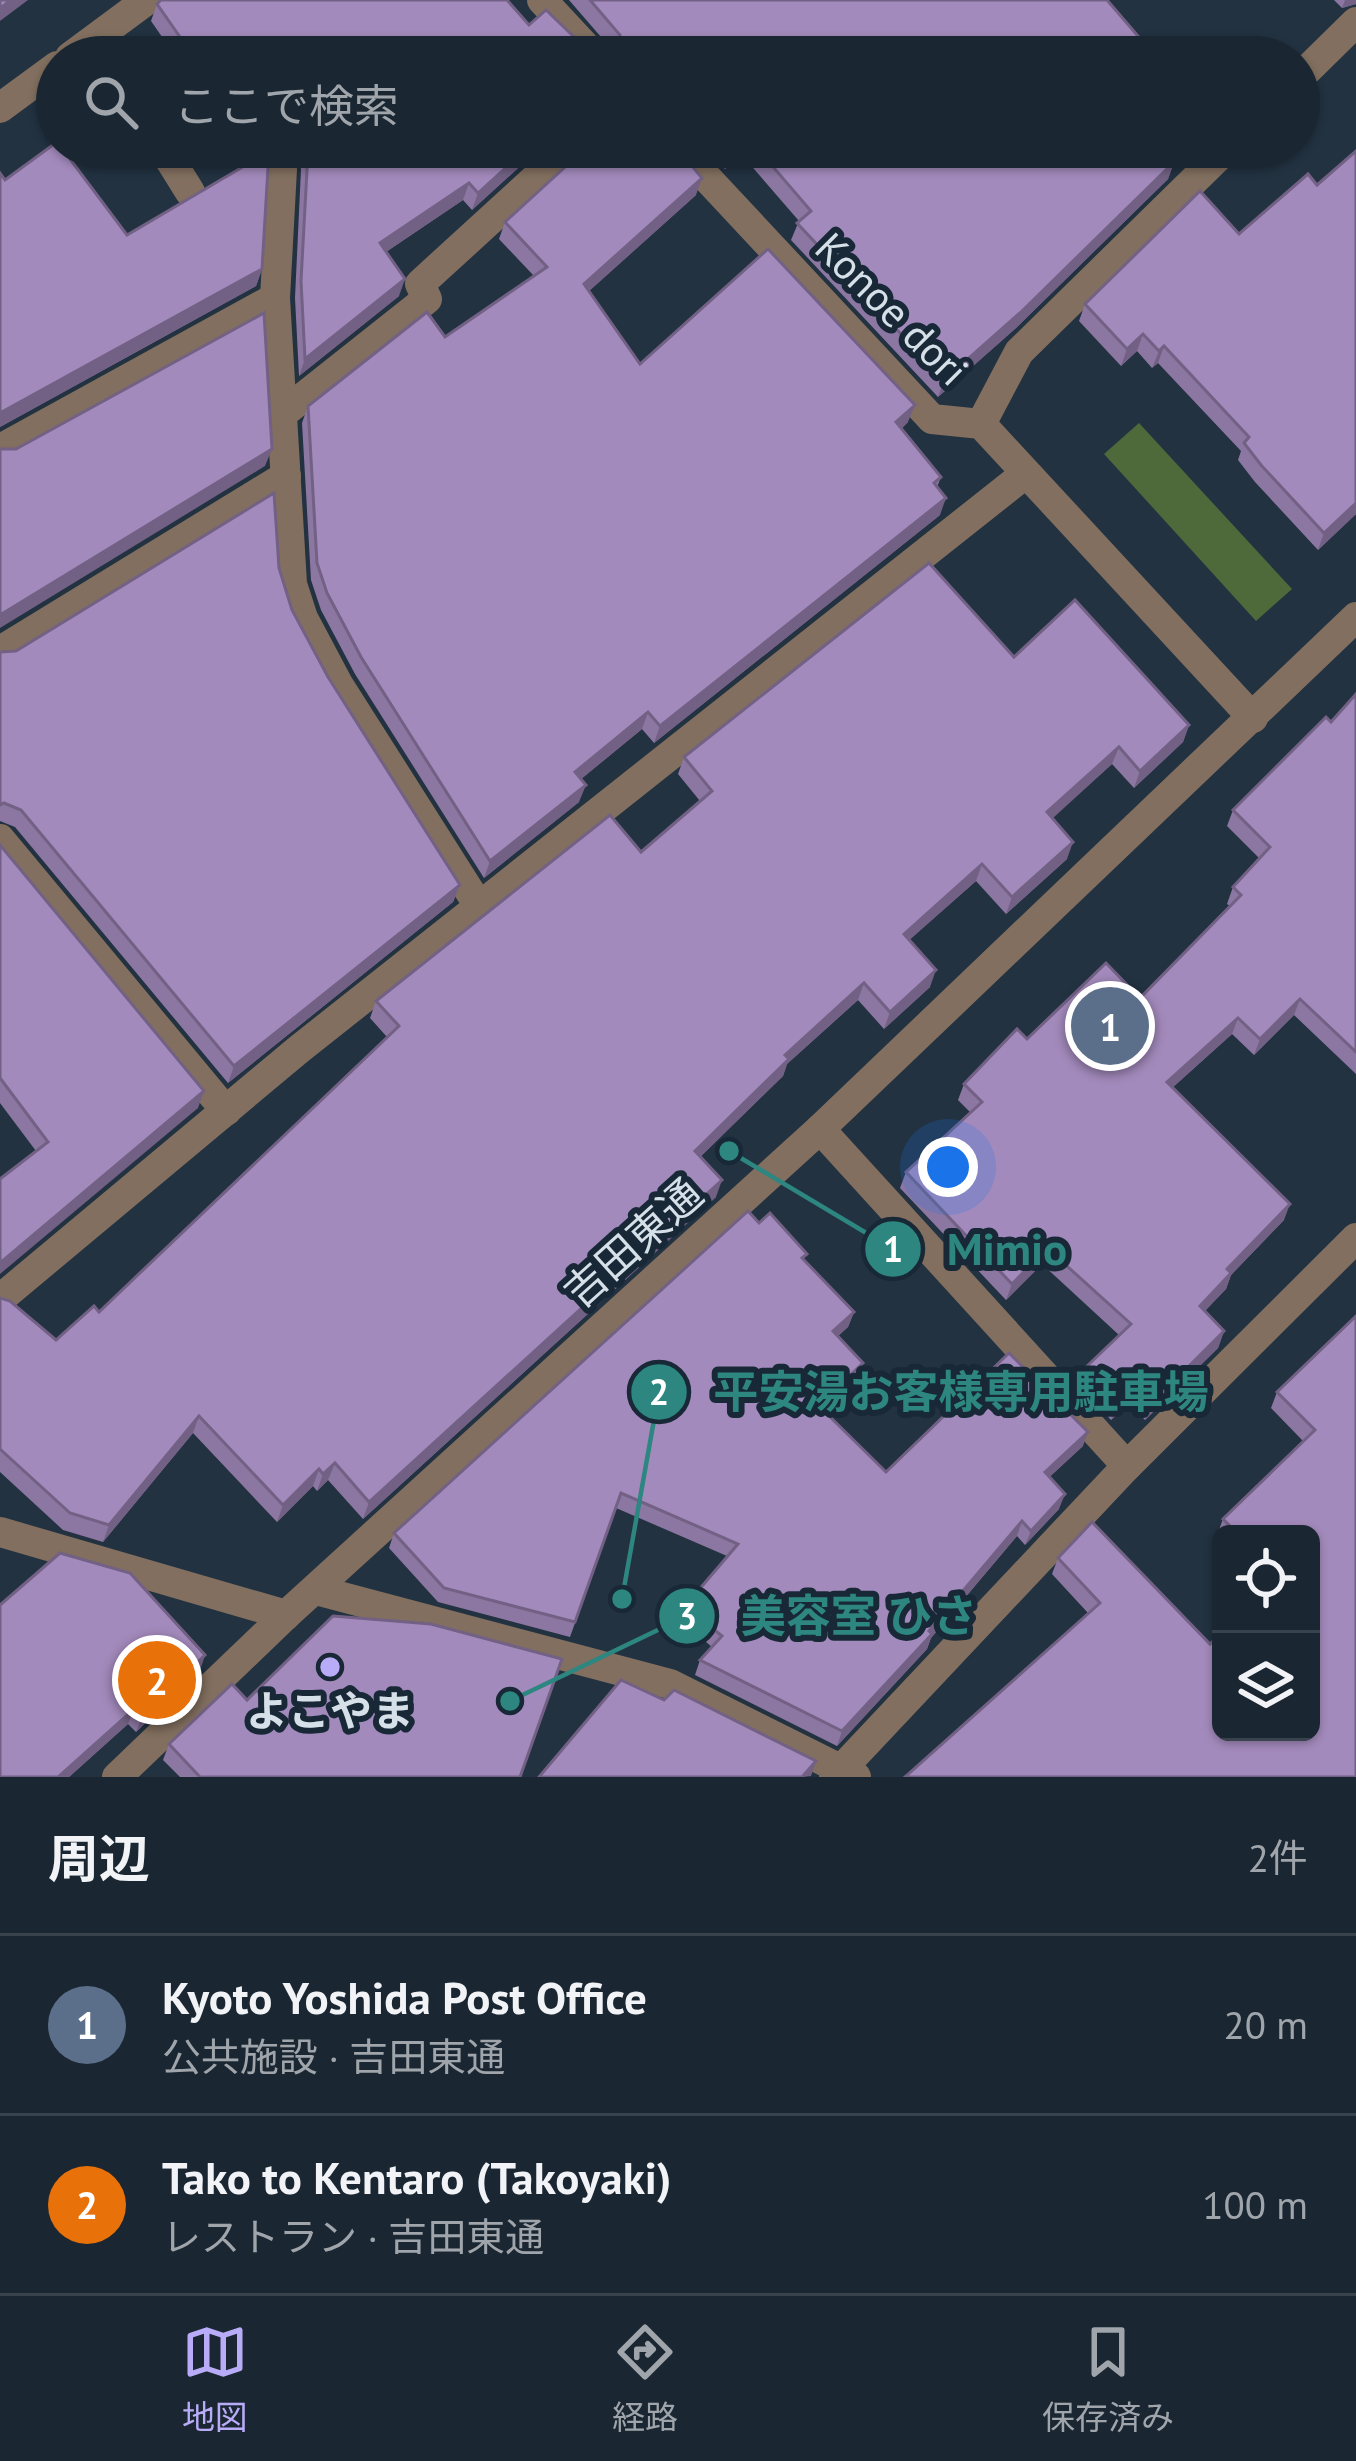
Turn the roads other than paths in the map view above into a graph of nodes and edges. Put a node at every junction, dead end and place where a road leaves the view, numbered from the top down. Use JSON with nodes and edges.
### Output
{"nodes":[{"id":1,"x":147,"y":0,"type":"edge"},
{"id":2,"x":542,"y":0,"type":"edge"},
{"id":3,"x":1356,"y":22,"type":"edge"},
{"id":4,"x":112,"y":36,"type":"edge"},
{"id":5,"x":575,"y":36,"type":"edge"},
{"id":6,"x":1320,"y":57,"type":"edge"},
{"id":7,"x":36,"y":81,"type":"edge"},
{"id":8,"x":0,"y":108,"type":"edge"},
{"id":9,"x":175,"y":168,"type":"edge"},
{"id":10,"x":547,"y":168,"type":"edge"},
{"id":11,"x":698,"y":168,"type":"edge"},
{"id":12,"x":1207,"y":168,"type":"edge"},
{"id":13,"x":282,"y":169,"type":"dead end"},
{"id":14,"x":190,"y":192,"type":"edge"},
{"id":15,"x":275,"y":298,"type":"junction"},
{"id":16,"x":282,"y":414,"type":"junction"},
{"id":17,"x":981,"y":424,"type":"junction"},
{"id":18,"x":0,"y":449,"type":"edge"},
{"id":19,"x":1025,"y":474,"type":"junction"},
{"id":20,"x":286,"y":476,"type":"junction"},
{"id":21,"x":1351,"y":632,"type":"edge"},
{"id":22,"x":0,"y":651,"type":"edge"},
{"id":23,"x":1253,"y":718,"type":"junction"},
{"id":24,"x":0,"y":839,"type":"edge"},
{"id":25,"x":479,"y":906,"type":"junction"},
{"id":26,"x":226,"y":1111,"type":"junction"},
{"id":27,"x":820,"y":1129,"type":"junction"},
{"id":28,"x":1356,"y":1238,"type":"edge"},
{"id":29,"x":0,"y":1299,"type":"edge"},
{"id":30,"x":1127,"y":1466,"type":"junction"},
{"id":31,"x":0,"y":1532,"type":"edge"},
{"id":32,"x":316,"y":1590,"type":"junction"},
{"id":33,"x":286,"y":1615,"type":"junction"},
{"id":34,"x":844,"y":1774,"type":"edge"},
{"id":35,"x":117,"y":1777,"type":"edge"}],
"edges":[{"from":1,"to":4,"type":"street"},
{"from":2,"to":5,"type":"street"},
{"from":3,"to":6,"type":"street"},
{"from":7,"to":8,"type":"street"},
{"from":9,"to":14,"type":"street"},
{"from":10,"to":16,"type":"street"},
{"from":11,"to":17,"type":"street","name":"Konoe dori"},
{"from":12,"to":17,"type":"street"},
{"from":13,"to":15,"type":"street"},
{"from":15,"to":16,"type":"street"},
{"from":15,"to":18,"type":"street"},
{"from":16,"to":20,"type":"street"},
{"from":17,"to":19,"type":"street","name":"Konoe dori"},
{"from":19,"to":23,"type":"street","name":"Konoe dori"},
{"from":19,"to":25,"type":"street"},
{"from":20,"to":22,"type":"street"},
{"from":20,"to":25,"type":"street"},
{"from":21,"to":23,"type":"street","name":"吉田東通"},
{"from":23,"to":27,"type":"street","name":"吉田東通"},
{"from":24,"to":26,"type":"street"},
{"from":25,"to":26,"type":"street"},
{"from":26,"to":29,"type":"street"},
{"from":27,"to":30,"type":"street"},
{"from":27,"to":32,"type":"street","name":"吉田東通"},
{"from":28,"to":30,"type":"street"},
{"from":30,"to":34,"type":"street"},
{"from":31,"to":33,"type":"street"},
{"from":32,"to":33,"type":"street","name":"吉田東通"},
{"from":32,"to":34,"type":"street"},
{"from":33,"to":35,"type":"street","name":"吉田東通"}]}
